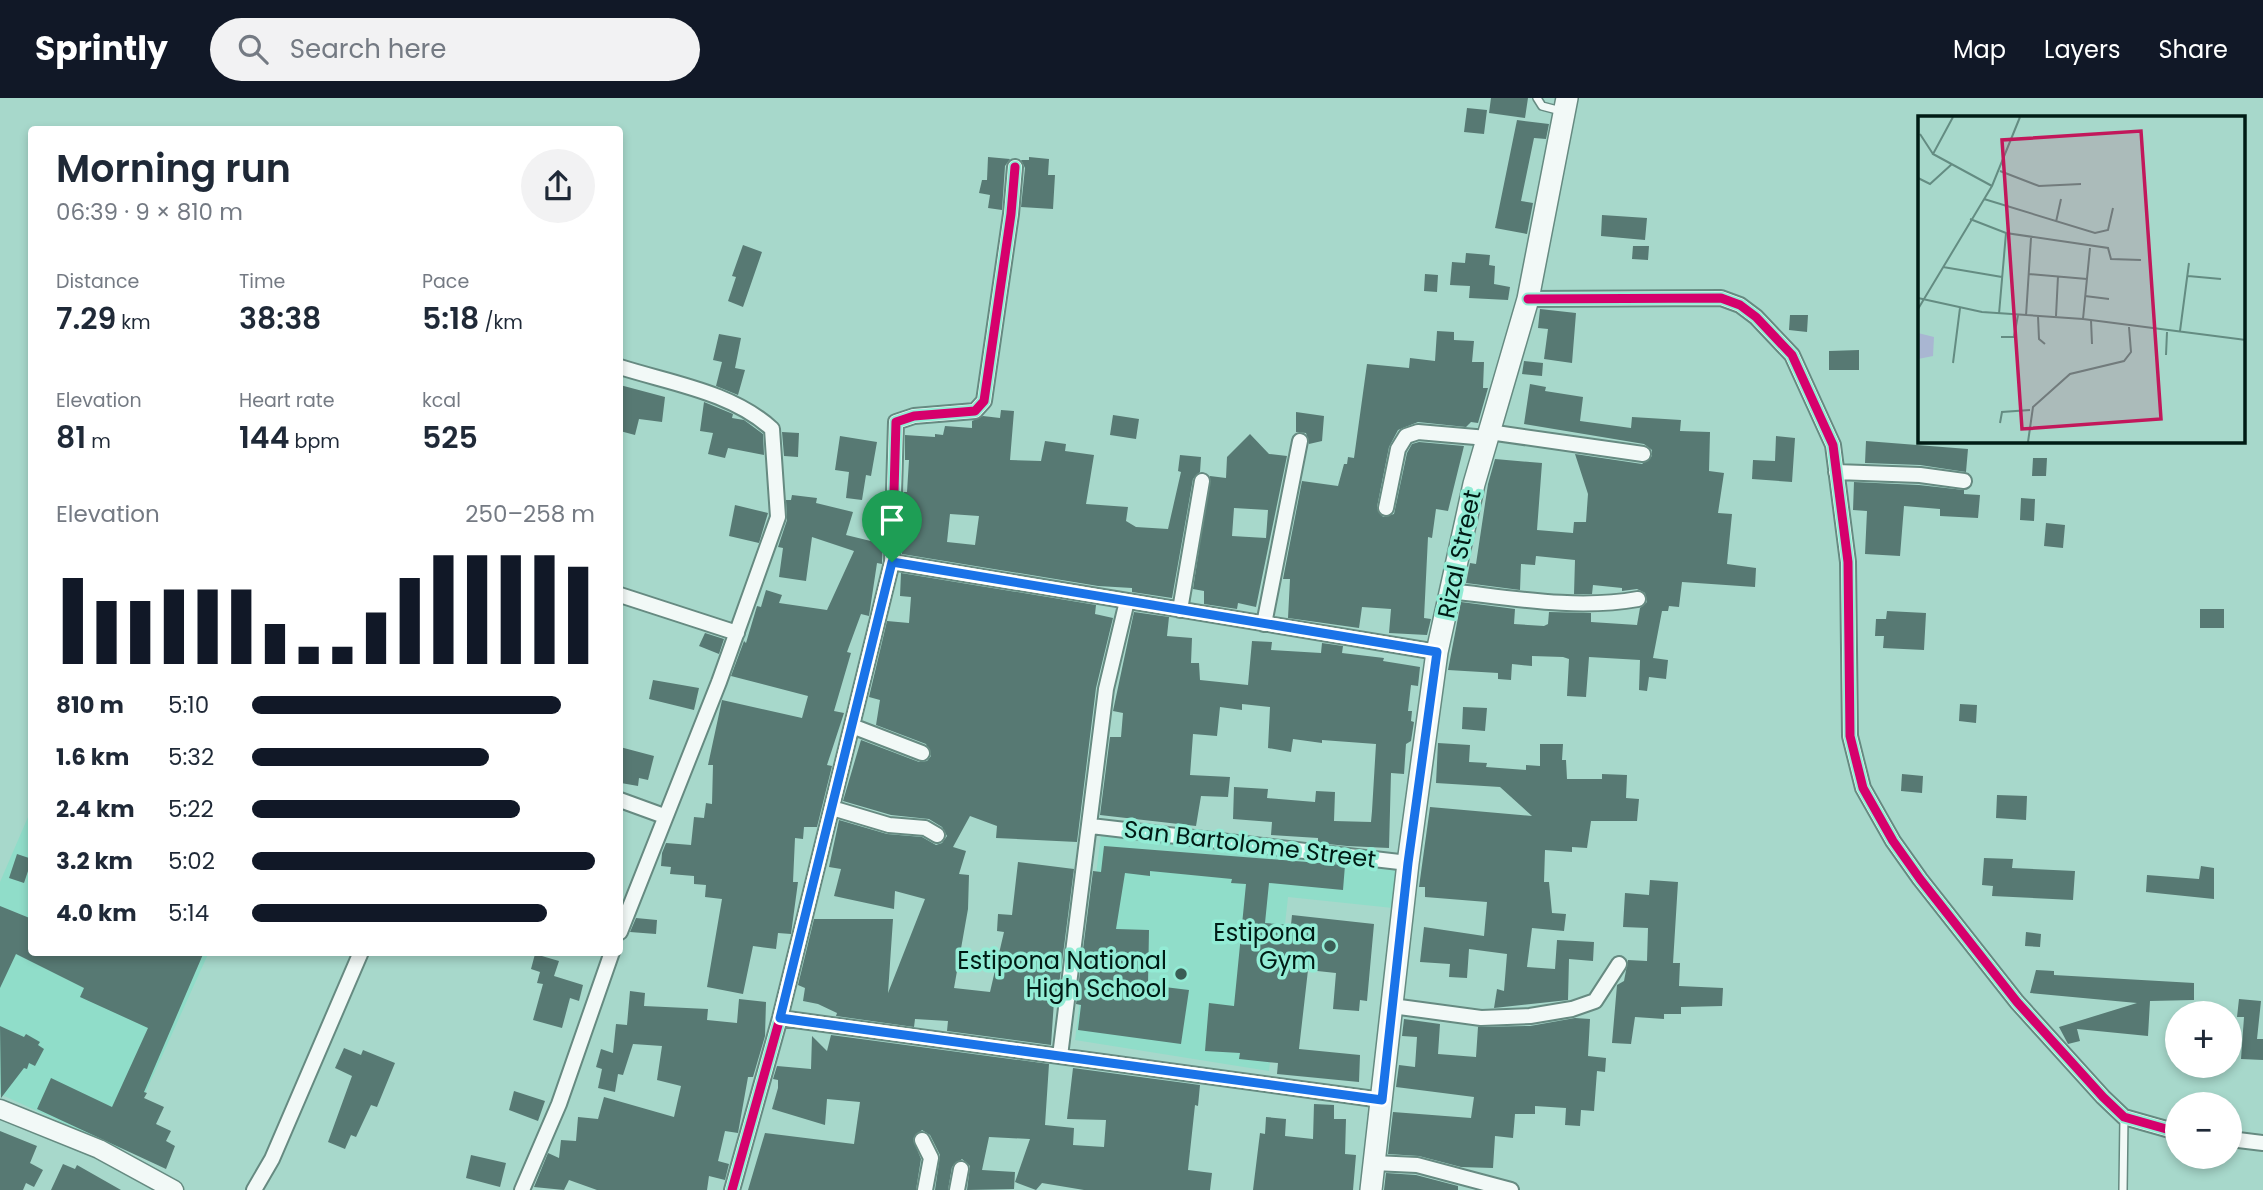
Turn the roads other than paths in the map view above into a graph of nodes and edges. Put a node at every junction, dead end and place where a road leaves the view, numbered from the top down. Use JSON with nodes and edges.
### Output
{"nodes":[{"id":1,"x":1537,"y":98,"type":"edge"},
{"id":2,"x":1566,"y":105,"type":"edge"},
{"id":3,"x":1014,"y":167,"type":"dead end"},
{"id":4,"x":1528,"y":299,"type":"junction"},
{"id":5,"x":623,"y":368,"type":"edge"},
{"id":6,"x":1488,"y":435,"type":"junction"},
{"id":7,"x":1300,"y":441,"type":"dead end"},
{"id":8,"x":1643,"y":454,"type":"dead end"},
{"id":9,"x":1836,"y":472,"type":"junction"},
{"id":10,"x":1202,"y":481,"type":"dead end"},
{"id":11,"x":1964,"y":481,"type":"dead end"},
{"id":12,"x":1386,"y":508,"type":"dead end"},
{"id":13,"x":892,"y":562,"type":"junction"},
{"id":14,"x":1450,"y":591,"type":"junction"},
{"id":15,"x":623,"y":595,"type":"edge"},
{"id":16,"x":1638,"y":599,"type":"dead end"},
{"id":17,"x":1127,"y":601,"type":"junction"},
{"id":18,"x":1180,"y":610,"type":"junction"},
{"id":19,"x":1264,"y":624,"type":"junction"},
{"id":20,"x":737,"y":633,"type":"junction"},
{"id":21,"x":1437,"y":652,"type":"junction"},
{"id":22,"x":852,"y":726,"type":"junction"},
{"id":23,"x":922,"y":753,"type":"dead end"},
{"id":24,"x":623,"y":801,"type":"edge"},
{"id":25,"x":832,"y":808,"type":"junction"},
{"id":26,"x":664,"y":816,"type":"junction"},
{"id":27,"x":1091,"y":826,"type":"junction"},
{"id":28,"x":937,"y":835,"type":"dead end"},
{"id":29,"x":1408,"y":863,"type":"junction"},
{"id":30,"x":623,"y":924,"type":"edge"},
{"id":31,"x":359,"y":956,"type":"edge"},
{"id":32,"x":611,"y":956,"type":"edge"},
{"id":33,"x":1619,"y":964,"type":"dead end"},
{"id":34,"x":1392,"y":1006,"type":"junction"},
{"id":35,"x":780,"y":1018,"type":"junction"},
{"id":36,"x":1060,"y":1056,"type":"junction"},
{"id":37,"x":1382,"y":1100,"type":"junction"},
{"id":38,"x":0,"y":1109,"type":"edge"},
{"id":39,"x":2124,"y":1117,"type":"junction"},
{"id":40,"x":2165,"y":1129,"type":"edge"},
{"id":41,"x":922,"y":1140,"type":"dead end"},
{"id":42,"x":2242,"y":1140,"type":"edge"},
{"id":43,"x":2263,"y":1143,"type":"edge"},
{"id":44,"x":1374,"y":1163,"type":"junction"},
{"id":45,"x":961,"y":1170,"type":"dead end"},
{"id":46,"x":174,"y":1190,"type":"edge"},
{"id":47,"x":254,"y":1190,"type":"edge"},
{"id":48,"x":522,"y":1190,"type":"edge"},
{"id":49,"x":732,"y":1190,"type":"edge"},
{"id":50,"x":925,"y":1190,"type":"edge"},
{"id":51,"x":957,"y":1190,"type":"edge"},
{"id":52,"x":1371,"y":1190,"type":"edge"},
{"id":53,"x":1511,"y":1190,"type":"edge"},
{"id":54,"x":2123,"y":1190,"type":"edge"}],
"edges":[{"from":1,"to":2,"type":"lane"},
{"from":2,"to":4,"type":"main road","name":"Rizal Street"},
{"from":3,"to":13,"type":"street"},
{"from":4,"to":6,"type":"main road","name":"Rizal Street"},
{"from":4,"to":9,"type":"street"},
{"from":5,"to":20,"type":"street"},
{"from":6,"to":8,"type":"street"},
{"from":6,"to":12,"type":"street"},
{"from":6,"to":14,"type":"main road","name":"Rizal Street"},
{"from":7,"to":19,"type":"street"},
{"from":9,"to":11,"type":"street"},
{"from":9,"to":39,"type":"street"},
{"from":10,"to":18,"type":"street"},
{"from":13,"to":17,"type":"street"},
{"from":13,"to":22,"type":"street"},
{"from":14,"to":16,"type":"street"},
{"from":14,"to":21,"type":"main road","name":"Rizal Street"},
{"from":15,"to":20,"type":"street"},
{"from":17,"to":18,"type":"street"},
{"from":17,"to":27,"type":"street"},
{"from":18,"to":19,"type":"street"},
{"from":19,"to":21,"type":"street"},
{"from":20,"to":26,"type":"street"},
{"from":21,"to":29,"type":"main road","name":"Rizal Street"},
{"from":22,"to":23,"type":"street"},
{"from":22,"to":25,"type":"street"},
{"from":24,"to":26,"type":"street"},
{"from":25,"to":28,"type":"street"},
{"from":25,"to":35,"type":"street"},
{"from":26,"to":30,"type":"street"},
{"from":27,"to":29,"type":"street","name":"San Bartolome Street"},
{"from":27,"to":36,"type":"street"},
{"from":29,"to":34,"type":"main road","name":"Rizal Street"},
{"from":31,"to":47,"type":"street"},
{"from":32,"to":48,"type":"street"},
{"from":33,"to":34,"type":"street"},
{"from":34,"to":37,"type":"main road","name":"Rizal Street"},
{"from":35,"to":36,"type":"street"},
{"from":35,"to":49,"type":"street"},
{"from":36,"to":37,"type":"street"},
{"from":37,"to":44,"type":"main road","name":"Rizal Street"},
{"from":38,"to":46,"type":"street"},
{"from":39,"to":40,"type":"street"},
{"from":39,"to":54,"type":"lane"},
{"from":41,"to":50,"type":"street"},
{"from":42,"to":43,"type":"street"},
{"from":44,"to":52,"type":"main road","name":"Rizal Street"},
{"from":44,"to":53,"type":"street"},
{"from":45,"to":51,"type":"street"}]}
